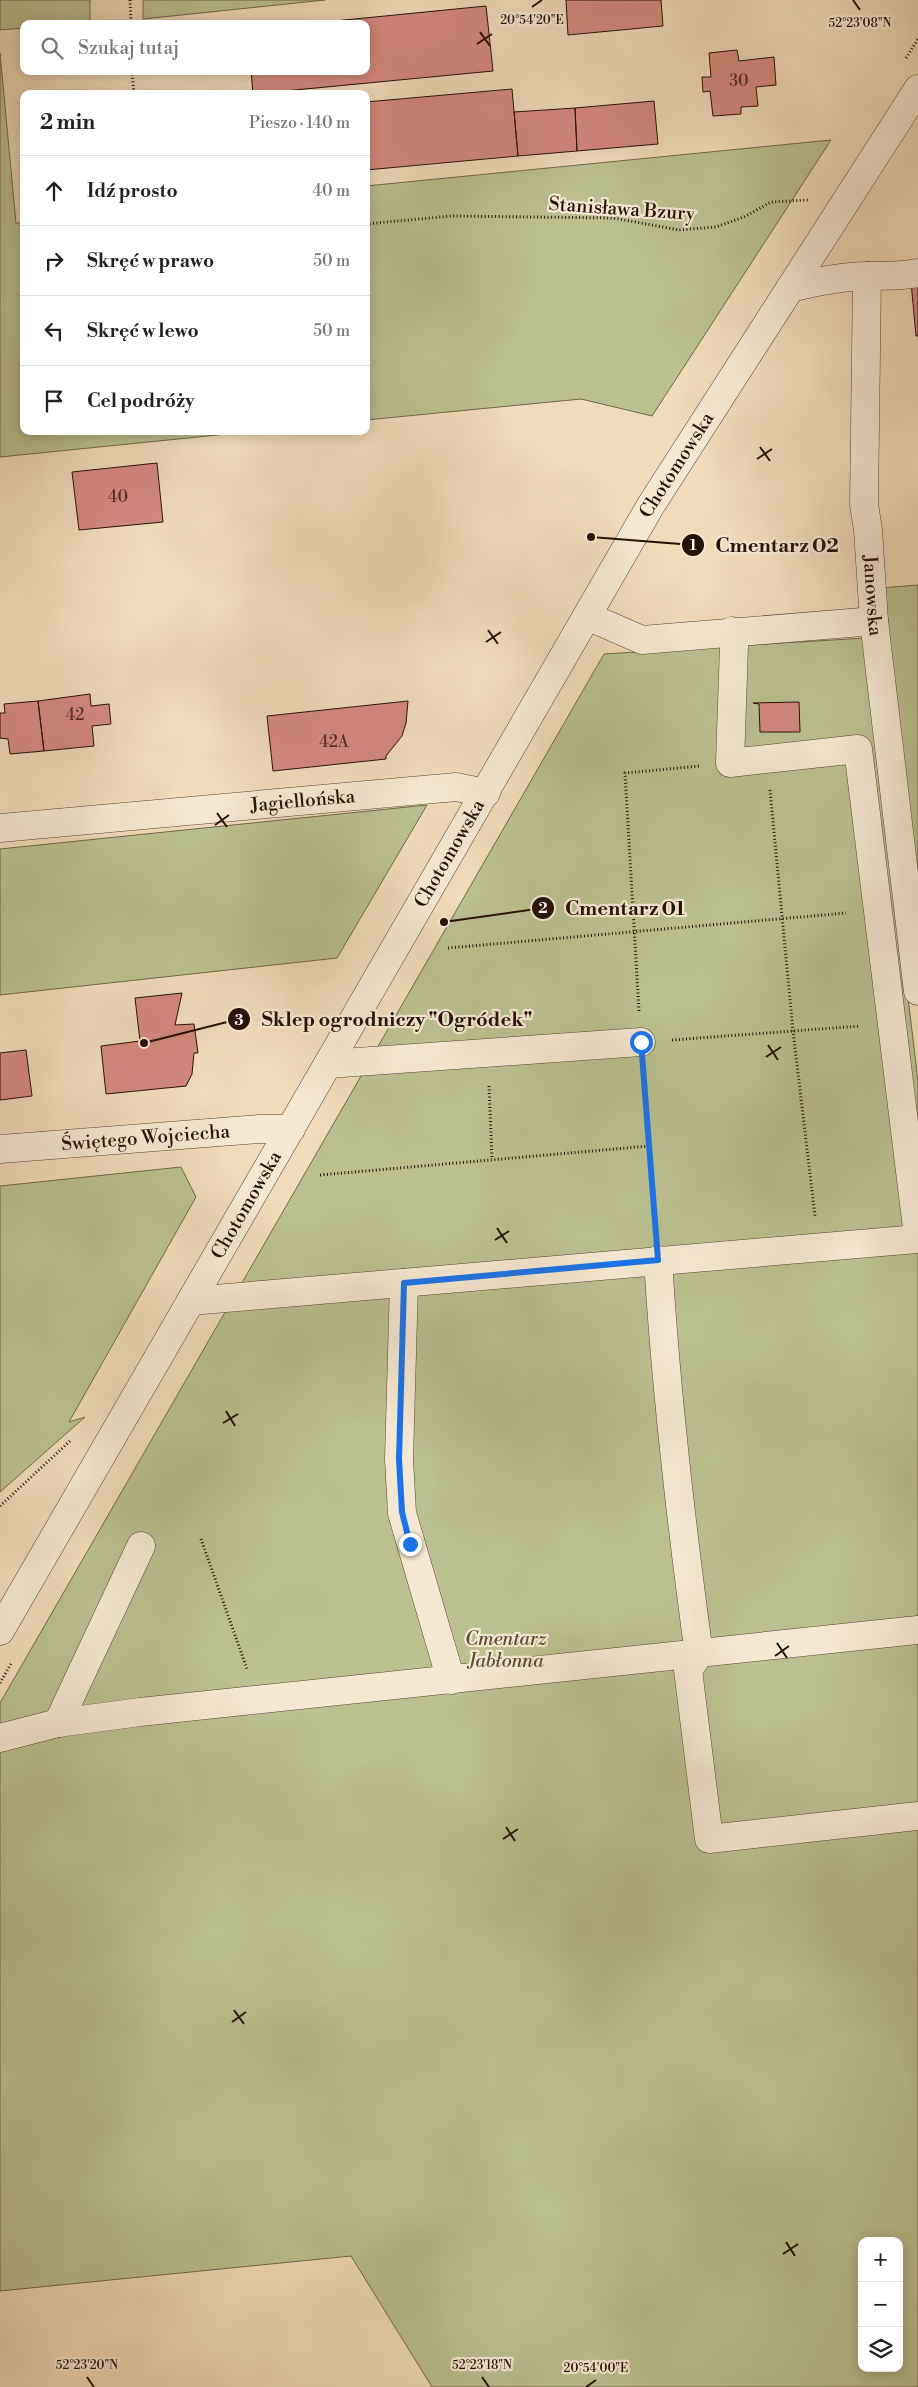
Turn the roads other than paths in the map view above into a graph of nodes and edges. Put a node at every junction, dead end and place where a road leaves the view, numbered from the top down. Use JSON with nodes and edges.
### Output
{"nodes":[{"id":1,"x":918,"y":89,"type":"edge"},
{"id":2,"x":918,"y":273,"type":"edge"},
{"id":3,"x":867,"y":276,"type":"junction"},
{"id":4,"x":790,"y":288,"type":"junction"},
{"id":5,"x":587,"y":616,"type":"junction"},
{"id":6,"x":874,"y":621,"type":"junction"},
{"id":7,"x":732,"y":631,"type":"junction"},
{"id":8,"x":486,"y":793,"type":"junction"},
{"id":9,"x":0,"y":828,"type":"edge"},
{"id":10,"x":918,"y":991,"type":"edge"},
{"id":11,"x":641,"y":1042,"type":"road end"},
{"id":12,"x":328,"y":1064,"type":"junction"},
{"id":13,"x":291,"y":1130,"type":"junction"},
{"id":14,"x":0,"y":1149,"type":"edge"},
{"id":15,"x":918,"y":1238,"type":"edge"},
{"id":16,"x":658,"y":1260,"type":"junction"},
{"id":17,"x":404,"y":1283,"type":"junction"},
{"id":18,"x":190,"y":1300,"type":"junction"},
{"id":19,"x":141,"y":1546,"type":"dead end"},
{"id":20,"x":0,"y":1630,"type":"edge"},
{"id":21,"x":918,"y":1630,"type":"edge"},
{"id":22,"x":699,"y":1654,"type":"junction"},
{"id":23,"x":451,"y":1680,"type":"junction"},
{"id":24,"x":58,"y":1723,"type":"junction"},
{"id":25,"x":0,"y":1738,"type":"edge"},
{"id":26,"x":918,"y":1816,"type":"edge"}],
"edges":[{"from":1,"to":4,"type":"street","name":"Chotomowska"},
{"from":2,"to":3,"type":"street"},
{"from":3,"to":4,"type":"street"},
{"from":3,"to":6,"type":"street","name":"Janowska"},
{"from":4,"to":5,"type":"street","name":"Chotomowska"},
{"from":5,"to":7,"type":"street"},
{"from":5,"to":8,"type":"street","name":"Chotomowska"},
{"from":6,"to":7,"type":"street"},
{"from":6,"to":10,"type":"street","name":"Janowska"},
{"from":7,"to":15,"type":"street"},
{"from":8,"to":9,"type":"street","name":"Jagiellońska"},
{"from":8,"to":12,"type":"street","name":"Chotomowska"},
{"from":11,"to":12,"type":"street"},
{"from":12,"to":13,"type":"street","name":"Chotomowska"},
{"from":13,"to":14,"type":"street","name":"Świętego Wojciecha"},
{"from":13,"to":18,"type":"street","name":"Chotomowska"},
{"from":15,"to":16,"type":"street"},
{"from":16,"to":17,"type":"street"},
{"from":16,"to":22,"type":"street"},
{"from":17,"to":18,"type":"street"},
{"from":17,"to":23,"type":"street"},
{"from":18,"to":20,"type":"street","name":"Chotomowska"},
{"from":19,"to":24,"type":"street"},
{"from":21,"to":22,"type":"street"},
{"from":22,"to":23,"type":"street"},
{"from":22,"to":26,"type":"street"},
{"from":23,"to":24,"type":"street"},
{"from":24,"to":25,"type":"street"}]}
